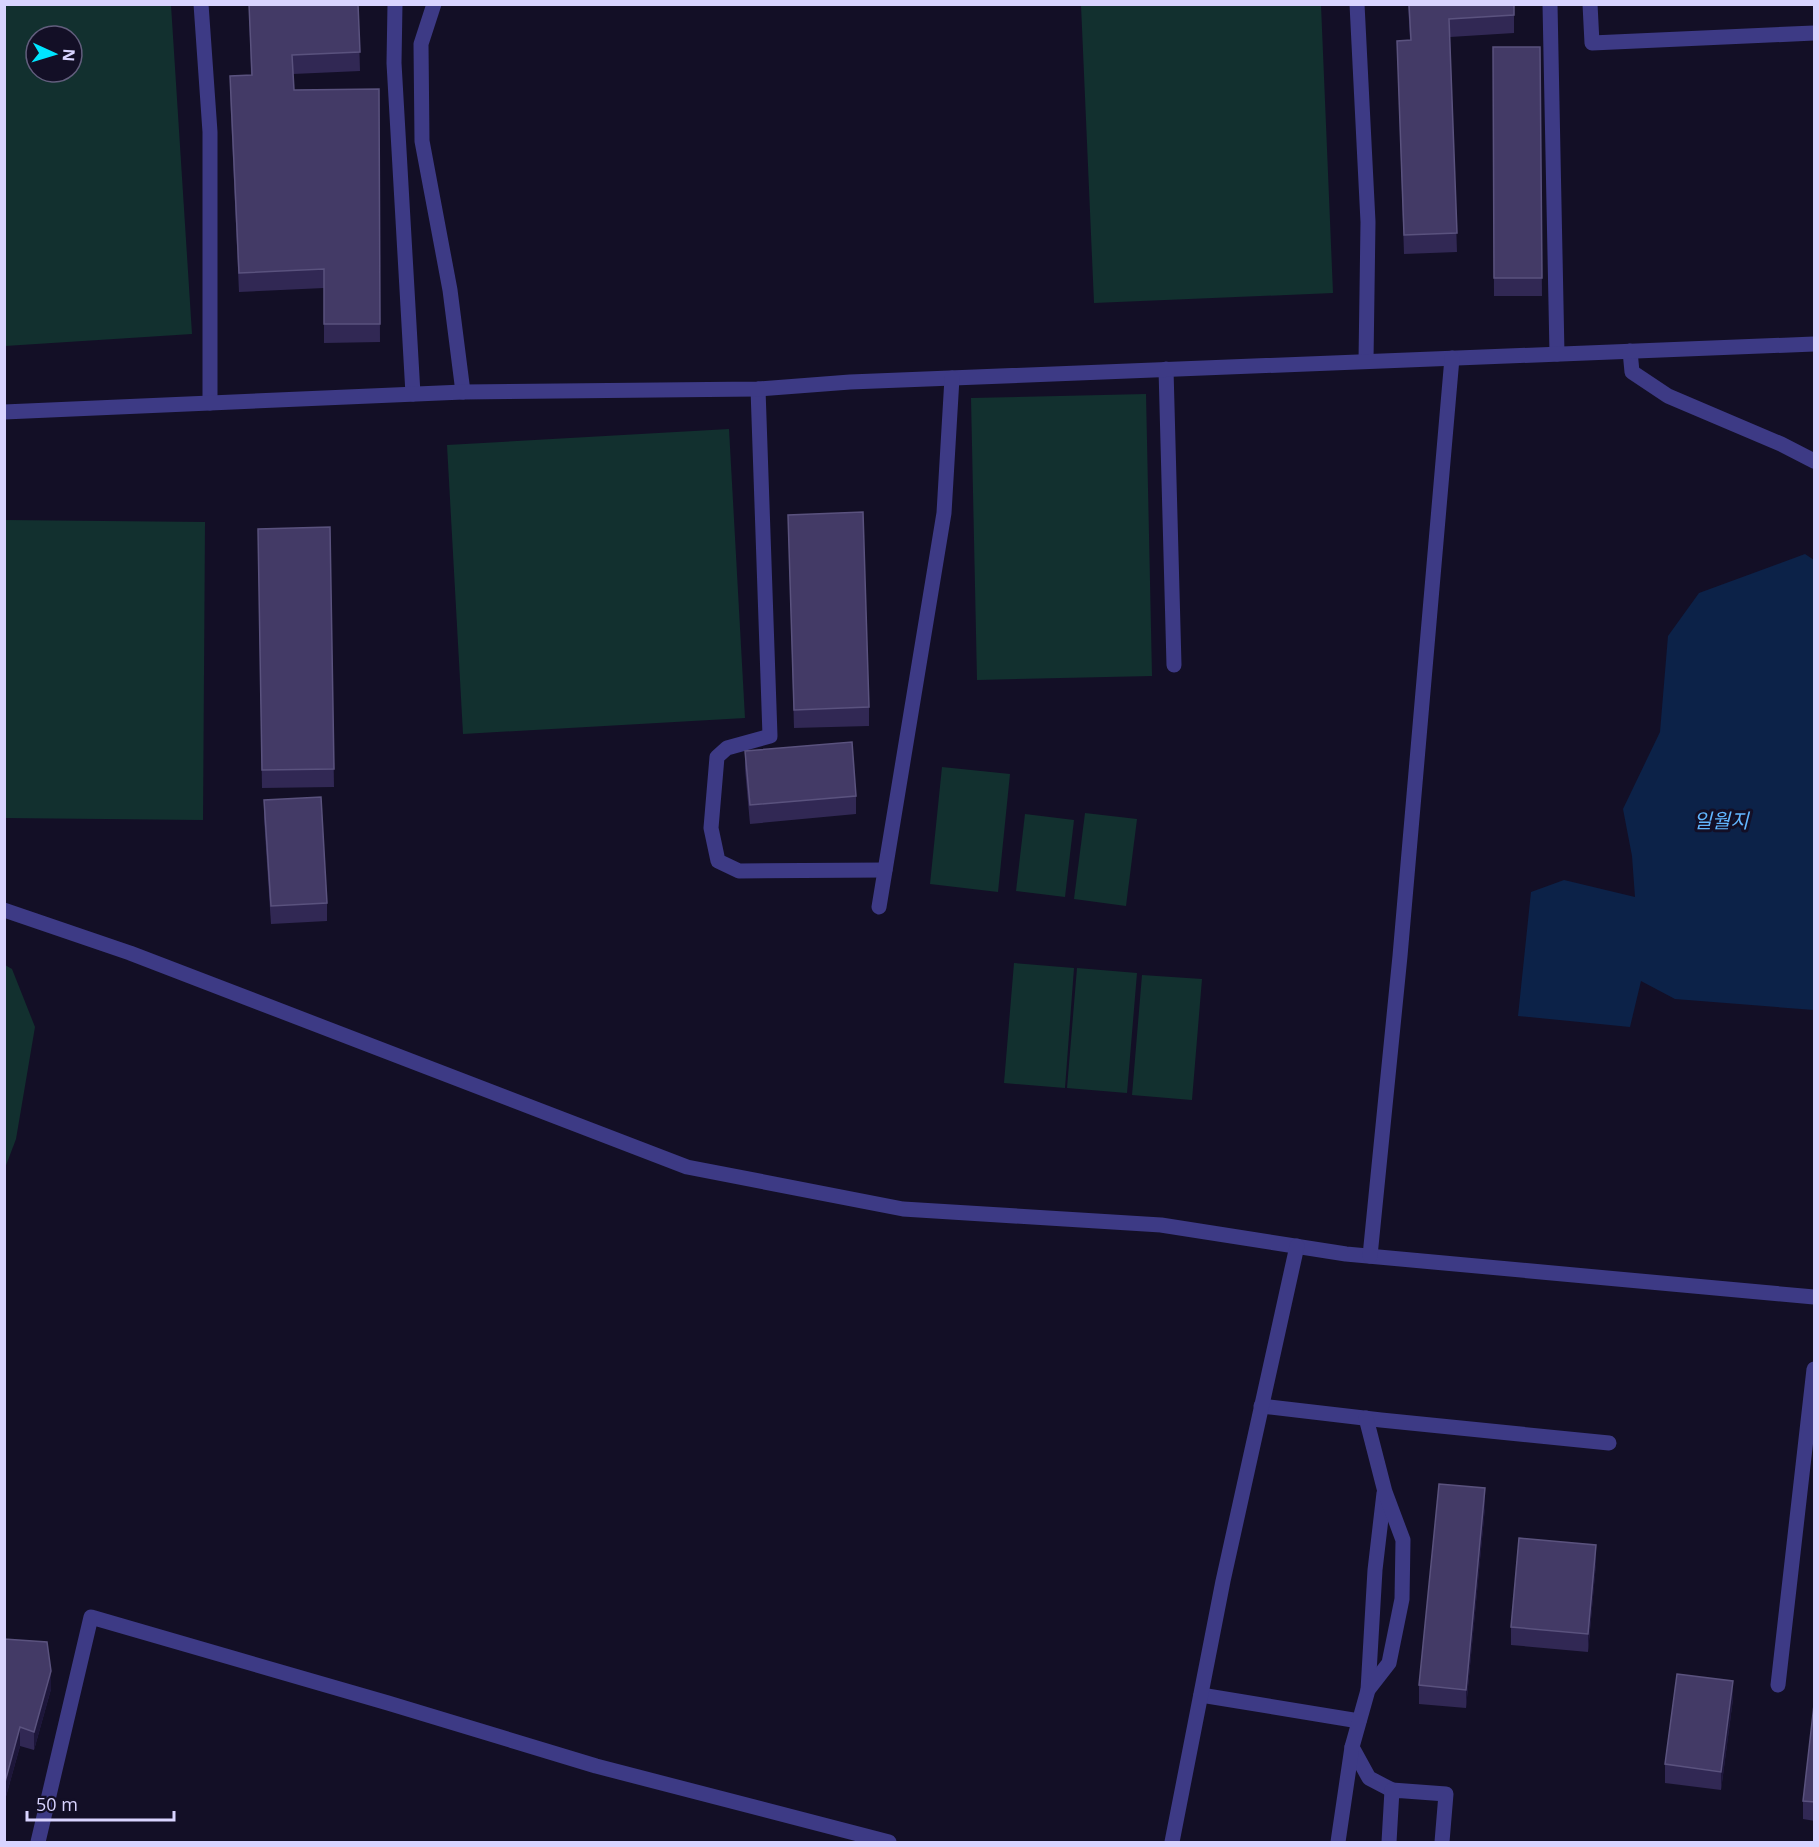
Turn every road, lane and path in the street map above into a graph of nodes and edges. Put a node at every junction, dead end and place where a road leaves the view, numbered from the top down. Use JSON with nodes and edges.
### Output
{"nodes":[{"id":1,"x":201,"y":4,"type":"edge"},
{"id":2,"x":395,"y":4,"type":"edge"},
{"id":3,"x":434,"y":4,"type":"edge"},
{"id":4,"x":1357,"y":4,"type":"edge"},
{"id":5,"x":1550,"y":4,"type":"edge"},
{"id":6,"x":1590,"y":4,"type":"edge"},
{"id":7,"x":1815,"y":33,"type":"edge"},
{"id":8,"x":1815,"y":344,"type":"edge"},
{"id":9,"x":1630,"y":351,"type":"junction"},
{"id":10,"x":1557,"y":354,"type":"junction"},
{"id":11,"x":1452,"y":358,"type":"junction"},
{"id":12,"x":1366,"y":362,"type":"junction"},
{"id":13,"x":1166,"y":369,"type":"junction"},
{"id":14,"x":952,"y":378,"type":"junction"},
{"id":15,"x":758,"y":389,"type":"junction"},
{"id":16,"x":464,"y":392,"type":"junction"},
{"id":17,"x":413,"y":394,"type":"junction"},
{"id":18,"x":210,"y":403,"type":"junction"},
{"id":19,"x":4,"y":412,"type":"edge"},
{"id":20,"x":1815,"y":461,"type":"edge"},
{"id":21,"x":1174,"y":664,"type":"dead end"},
{"id":22,"x":885,"y":870,"type":"junction"},
{"id":23,"x":879,"y":907,"type":"dead end"},
{"id":24,"x":4,"y":910,"type":"edge"},
{"id":25,"x":1297,"y":1246,"type":"junction"},
{"id":26,"x":1370,"y":1256,"type":"junction"},
{"id":27,"x":1815,"y":1297,"type":"edge"},
{"id":28,"x":1815,"y":1370,"type":"edge"},
{"id":29,"x":1262,"y":1406,"type":"junction"},
{"id":30,"x":1366,"y":1418,"type":"junction"},
{"id":31,"x":1609,"y":1443,"type":"dead end"},
{"id":32,"x":1384,"y":1492,"type":"junction"},
{"id":33,"x":1778,"y":1685,"type":"dead end"},
{"id":34,"x":1368,"y":1690,"type":"junction"},
{"id":35,"x":1201,"y":1695,"type":"junction"},
{"id":36,"x":1359,"y":1721,"type":"junction"},
{"id":37,"x":1352,"y":1747,"type":"junction"},
{"id":38,"x":1392,"y":1790,"type":"junction"},
{"id":39,"x":38,"y":1842,"type":"edge"},
{"id":40,"x":889,"y":1842,"type":"edge"},
{"id":41,"x":1173,"y":1842,"type":"edge"},
{"id":42,"x":1338,"y":1842,"type":"edge"},
{"id":43,"x":1389,"y":1842,"type":"edge"},
{"id":44,"x":1442,"y":1842,"type":"edge"}],
"edges":[{"from":1,"to":18,"type":"lane"},
{"from":2,"to":17,"type":"lane"},
{"from":3,"to":16,"type":"lane"},
{"from":4,"to":12,"type":"lane"},
{"from":5,"to":10,"type":"lane"},
{"from":6,"to":7,"type":"lane"},
{"from":8,"to":9,"type":"lane"},
{"from":9,"to":10,"type":"lane"},
{"from":9,"to":20,"type":"lane"},
{"from":10,"to":11,"type":"lane"},
{"from":11,"to":12,"type":"lane"},
{"from":11,"to":26,"type":"lane"},
{"from":12,"to":13,"type":"lane"},
{"from":13,"to":14,"type":"lane"},
{"from":13,"to":21,"type":"lane"},
{"from":14,"to":15,"type":"lane"},
{"from":14,"to":22,"type":"lane"},
{"from":15,"to":16,"type":"lane"},
{"from":15,"to":22,"type":"lane"},
{"from":16,"to":17,"type":"lane"},
{"from":17,"to":18,"type":"lane"},
{"from":18,"to":19,"type":"lane"},
{"from":22,"to":23,"type":"lane"},
{"from":24,"to":25,"type":"lane"},
{"from":25,"to":26,"type":"lane"},
{"from":25,"to":29,"type":"lane"},
{"from":26,"to":27,"type":"lane"},
{"from":28,"to":33,"type":"lane"},
{"from":29,"to":30,"type":"lane"},
{"from":29,"to":35,"type":"lane"},
{"from":30,"to":31,"type":"lane"},
{"from":30,"to":32,"type":"lane"},
{"from":32,"to":34,"type":"lane"},
{"from":32,"to":34,"type":"lane"},
{"from":34,"to":36,"type":"lane"},
{"from":35,"to":36,"type":"lane"},
{"from":35,"to":41,"type":"lane"},
{"from":36,"to":37,"type":"lane"},
{"from":37,"to":38,"type":"lane"},
{"from":37,"to":42,"type":"lane"},
{"from":38,"to":43,"type":"lane"},
{"from":38,"to":44,"type":"lane"},
{"from":39,"to":40,"type":"lane"}]}
